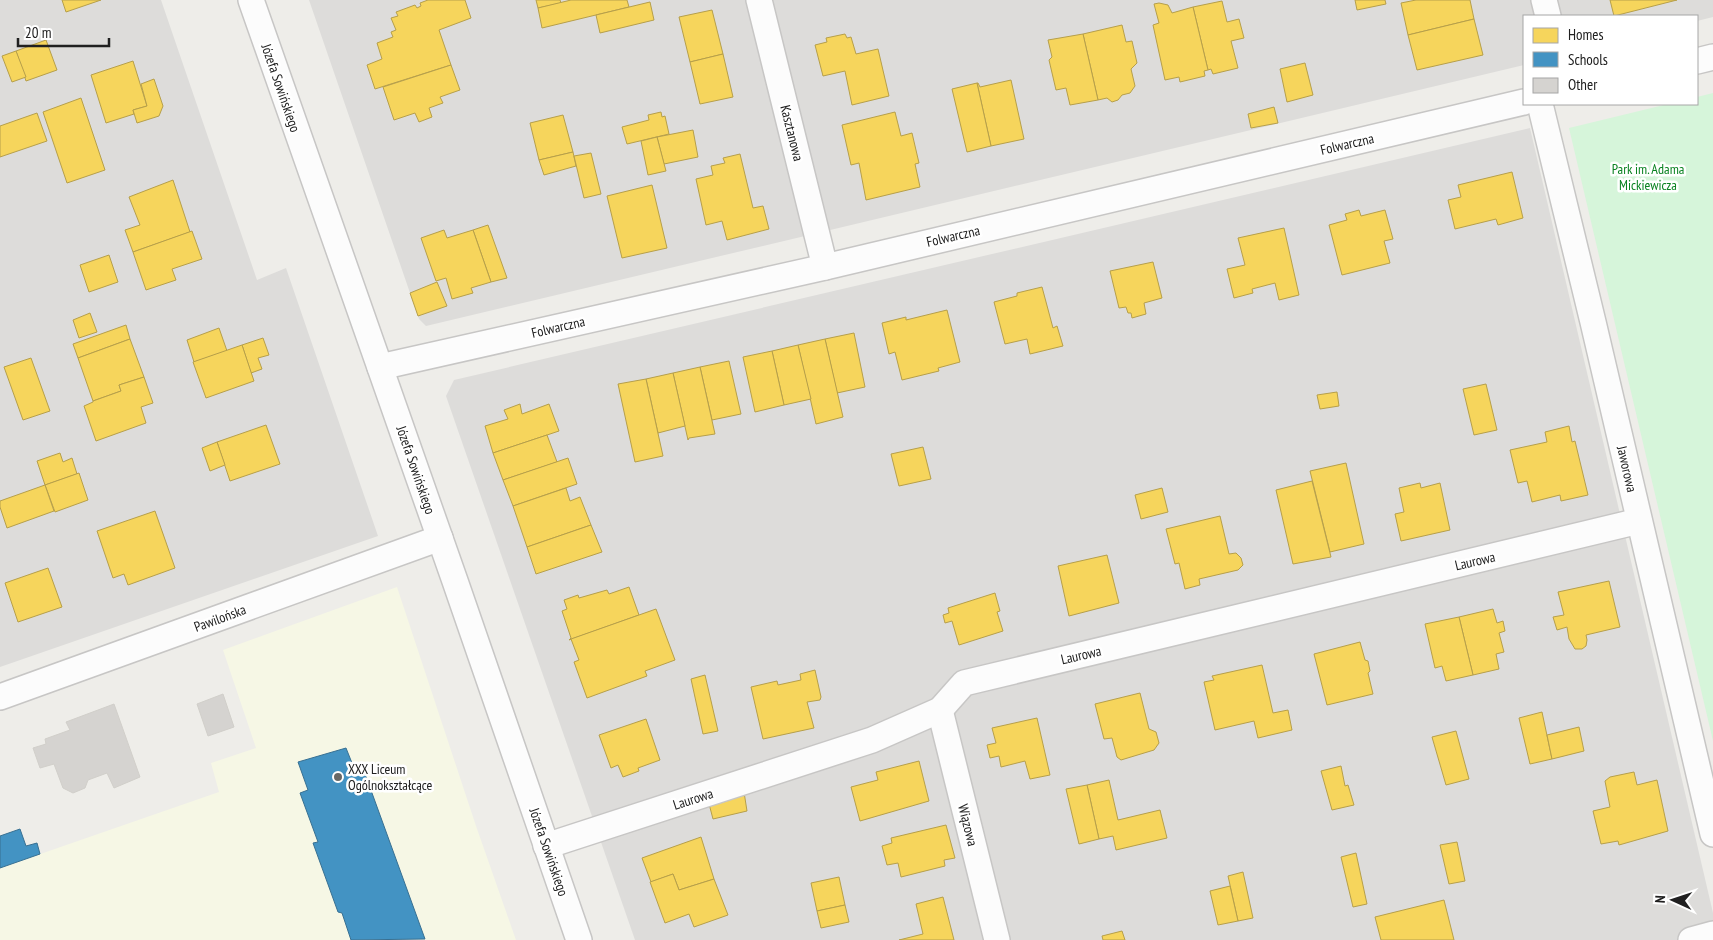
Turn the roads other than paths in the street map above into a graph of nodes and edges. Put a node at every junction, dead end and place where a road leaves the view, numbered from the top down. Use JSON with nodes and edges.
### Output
{"nodes":[{"id":1,"x":250,"y":0,"type":"edge"},
{"id":2,"x":759,"y":0,"type":"edge"},
{"id":3,"x":1544,"y":0,"type":"edge"},
{"id":4,"x":1548,"y":15,"type":"edge"},
{"id":5,"x":1713,"y":57,"type":"edge"},
{"id":6,"x":1698,"y":61,"type":"edge"},
{"id":7,"x":1523,"y":102,"type":"edge"},
{"id":8,"x":1540,"y":105,"type":"edge"},
{"id":9,"x":825,"y":267,"type":"junction"},
{"id":10,"x":380,"y":367,"type":"junction"},
{"id":11,"x":1640,"y":522,"type":"junction"},
{"id":12,"x":440,"y":538,"type":"junction"},
{"id":13,"x":0,"y":698,"type":"edge"},
{"id":14,"x":940,"y":710,"type":"junction"},
{"id":15,"x":1713,"y":834,"type":"edge"},
{"id":16,"x":546,"y":846,"type":"junction"},
{"id":17,"x":1713,"y":934,"type":"edge"},
{"id":18,"x":579,"y":940,"type":"edge"},
{"id":19,"x":997,"y":940,"type":"edge"},
{"id":20,"x":1691,"y":940,"type":"edge"}],
"edges":[{"from":1,"to":10,"type":"street","name":"Józefa Sowińskiego"},
{"from":2,"to":9,"type":"street","name":"Kasztanowa"},
{"from":3,"to":4,"type":"street"},
{"from":5,"to":6,"type":"street"},
{"from":7,"to":9,"type":"street","name":"Folwarczna"},
{"from":8,"to":11,"type":"street","name":"Jaworowa"},
{"from":9,"to":10,"type":"street","name":"Folwarczna"},
{"from":10,"to":12,"type":"street","name":"Józefa Sowińskiego"},
{"from":11,"to":14,"type":"street","name":"Laurowa"},
{"from":11,"to":15,"type":"street","name":"Jaworowa"},
{"from":12,"to":13,"type":"street","name":"Pawilońska"},
{"from":12,"to":16,"type":"street","name":"Józefa Sowińskiego"},
{"from":14,"to":16,"type":"street","name":"Laurowa"},
{"from":14,"to":19,"type":"street","name":"Wiązowa"},
{"from":16,"to":18,"type":"street","name":"Józefa Sowińskiego"},
{"from":17,"to":20,"type":"street"}]}
